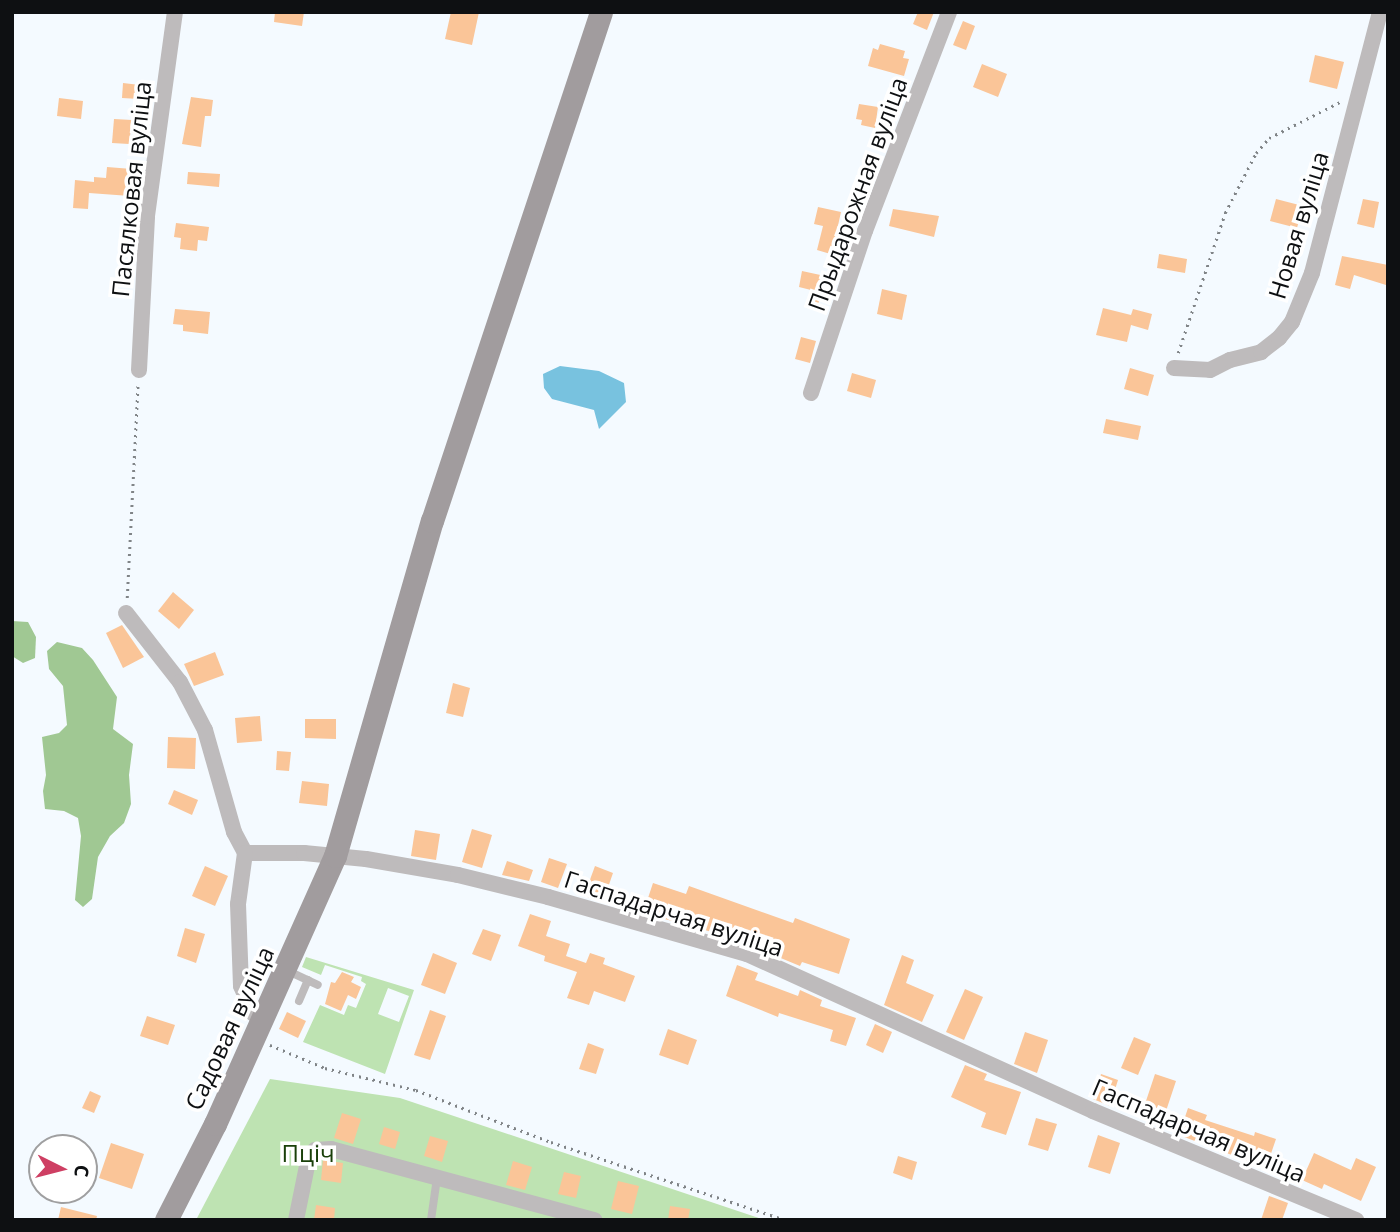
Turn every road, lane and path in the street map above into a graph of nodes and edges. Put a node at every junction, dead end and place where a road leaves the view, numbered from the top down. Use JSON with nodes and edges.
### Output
{"nodes":[{"id":1,"x":175,"y":12,"type":"edge"},
{"id":2,"x":601,"y":12,"type":"edge"},
{"id":3,"x":949,"y":12,"type":"edge"},
{"id":4,"x":1380,"y":12,"type":"edge"},
{"id":5,"x":1360,"y":88,"type":"junction"},
{"id":6,"x":1174,"y":368,"type":"joint"},
{"id":7,"x":139,"y":370,"type":"joint"},
{"id":8,"x":811,"y":393,"type":"dead end"},
{"id":9,"x":126,"y":613,"type":"joint"},
{"id":10,"x":245,"y":853,"type":"junction"},
{"id":11,"x":335,"y":856,"type":"junction"},
{"id":12,"x":286,"y":970,"type":"junction"},
{"id":13,"x":308,"y":980,"type":"junction"},
{"id":14,"x":318,"y":985,"type":"dead end"},
{"id":15,"x":299,"y":1001,"type":"dead end"},
{"id":16,"x":258,"y":1029,"type":"junction"},
{"id":17,"x":437,"y":1178,"type":"junction"},
{"id":18,"x":556,"y":1215,"type":"edge"},
{"id":19,"x":166,"y":1220,"type":"edge"},
{"id":20,"x":296,"y":1220,"type":"edge"},
{"id":21,"x":431,"y":1220,"type":"edge"},
{"id":22,"x":595,"y":1220,"type":"edge"},
{"id":23,"x":786,"y":1220,"type":"edge"},
{"id":24,"x":1356,"y":1220,"type":"edge"}],
"edges":[{"from":1,"to":7,"type":"street","name":"Пасялковая вуліца"},
{"from":2,"to":11,"type":"street","name":"Садовая вуліца"},
{"from":3,"to":8,"type":"street","name":"Прыдарожная вуліца"},
{"from":4,"to":5,"type":"street","name":"Новая вуліца"},
{"from":5,"to":6,"type":"path"},
{"from":5,"to":6,"type":"street","name":"Новая вуліца"},
{"from":7,"to":9,"type":"path"},
{"from":9,"to":10,"type":"street"},
{"from":10,"to":11,"type":"street","name":"Гаспадарчая вуліца"},
{"from":10,"to":16,"type":"street"},
{"from":11,"to":12,"type":"street","name":"Садовая вуліца"},
{"from":11,"to":24,"type":"street","name":"Гаспадарчая вуліца"},
{"from":12,"to":13,"type":"lane"},
{"from":12,"to":16,"type":"street","name":"Садовая вуліца"},
{"from":13,"to":14,"type":"lane"},
{"from":13,"to":15,"type":"lane"},
{"from":16,"to":19,"type":"street","name":"Садовая вуліца"},
{"from":16,"to":23,"type":"path"},
{"from":17,"to":18,"type":"street"},
{"from":17,"to":20,"type":"street"},
{"from":17,"to":21,"type":"lane"},
{"from":18,"to":22,"type":"street"}]}
